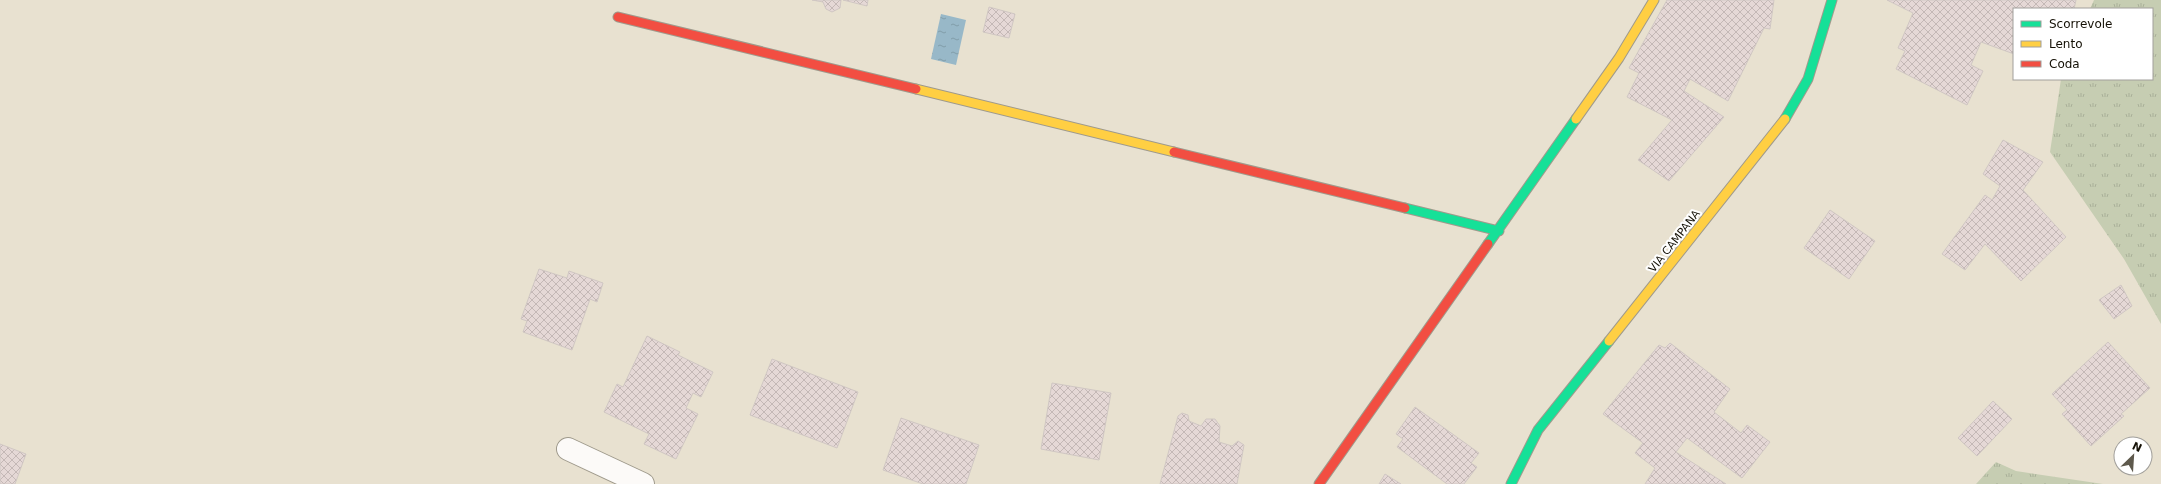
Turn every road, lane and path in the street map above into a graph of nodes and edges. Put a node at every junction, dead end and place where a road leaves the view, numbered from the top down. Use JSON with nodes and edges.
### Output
{"nodes":[{"id":1,"x":1654,"y":0,"type":"edge"},
{"id":2,"x":1832,"y":0,"type":"edge"},
{"id":3,"x":618,"y":17,"type":"dead end"},
{"id":4,"x":1498,"y":231,"type":"junction"},
{"id":5,"x":568,"y":449,"type":"dead end"},
{"id":6,"x":643,"y":484,"type":"edge"},
{"id":7,"x":1319,"y":484,"type":"edge"},
{"id":8,"x":1512,"y":484,"type":"edge"}],
"edges":[{"from":1,"to":4,"type":"street"},
{"from":2,"to":8,"type":"street","name":"VIA CAMPANA"},
{"from":3,"to":4,"type":"street"},
{"from":4,"to":7,"type":"street"},
{"from":5,"to":6,"type":"street"}]}
